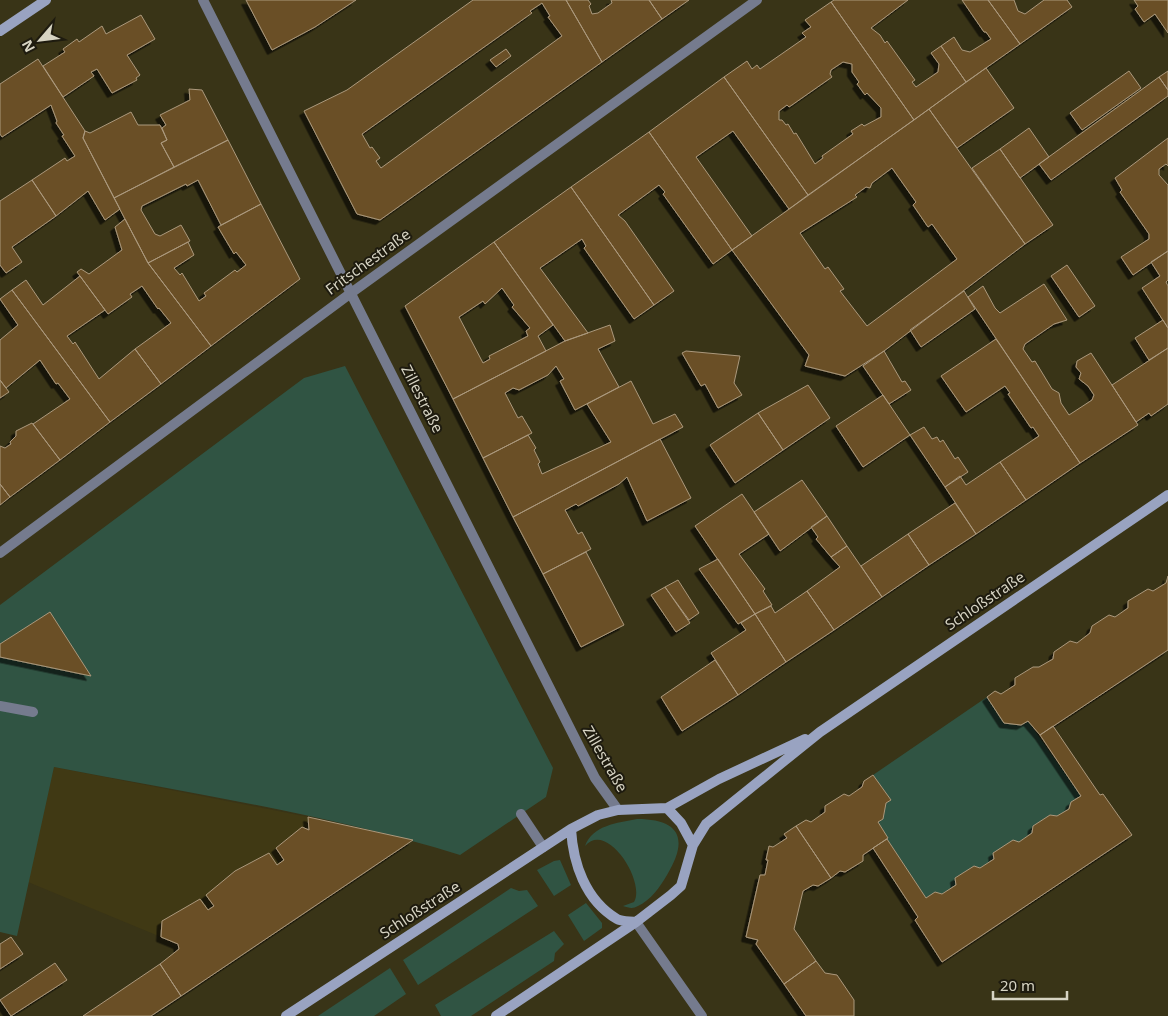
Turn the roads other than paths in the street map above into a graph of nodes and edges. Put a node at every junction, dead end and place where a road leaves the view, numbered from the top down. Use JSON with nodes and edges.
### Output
{"nodes":[{"id":1,"x":46,"y":0,"type":"edge"},
{"id":2,"x":203,"y":0,"type":"edge"},
{"id":3,"x":757,"y":0,"type":"edge"},
{"id":4,"x":0,"y":31,"type":"edge"},
{"id":5,"x":351,"y":293,"type":"junction"},
{"id":6,"x":1168,"y":495,"type":"edge"},
{"id":7,"x":0,"y":553,"type":"edge"},
{"id":8,"x":0,"y":706,"type":"edge"},
{"id":9,"x":33,"y":712,"type":"dead end"},
{"id":10,"x":820,"y":732,"type":"junction"},
{"id":11,"x":667,"y":808,"type":"junction"},
{"id":12,"x":618,"y":810,"type":"junction"},
{"id":13,"x":521,"y":814,"type":"dead end"},
{"id":14,"x":571,"y":829,"type":"junction"},
{"id":15,"x":694,"y":845,"type":"junction"},
{"id":16,"x":543,"y":847,"type":"junction"},
{"id":17,"x":636,"y":922,"type":"junction"},
{"id":18,"x":286,"y":1016,"type":"edge"},
{"id":19,"x":496,"y":1016,"type":"edge"},
{"id":20,"x":702,"y":1016,"type":"edge"}],
"edges":[{"from":1,"to":4,"type":"street"},
{"from":2,"to":5,"type":"street","name":"Zillestraße"},
{"from":3,"to":5,"type":"street","name":"Fritschestraße"},
{"from":5,"to":7,"type":"street","name":"Fritschestraße"},
{"from":5,"to":12,"type":"street","name":"Zillestraße"},
{"from":6,"to":10,"type":"street","name":"Schloßstraße"},
{"from":8,"to":9,"type":"street"},
{"from":10,"to":11,"type":"street","name":"Schloßstraße"},
{"from":10,"to":15,"type":"street","name":"Schloßstraße"},
{"from":11,"to":12,"type":"street","name":"Schloßstraße"},
{"from":11,"to":15,"type":"street"},
{"from":12,"to":14,"type":"street","name":"Schloßstraße"},
{"from":13,"to":16,"type":"street"},
{"from":14,"to":16,"type":"street","name":"Schloßstraße"},
{"from":14,"to":17,"type":"street"},
{"from":15,"to":17,"type":"street","name":"Schloßstraße"},
{"from":16,"to":18,"type":"street","name":"Schloßstraße"},
{"from":17,"to":19,"type":"street","name":"Schloßstraße"},
{"from":17,"to":20,"type":"street"}]}
